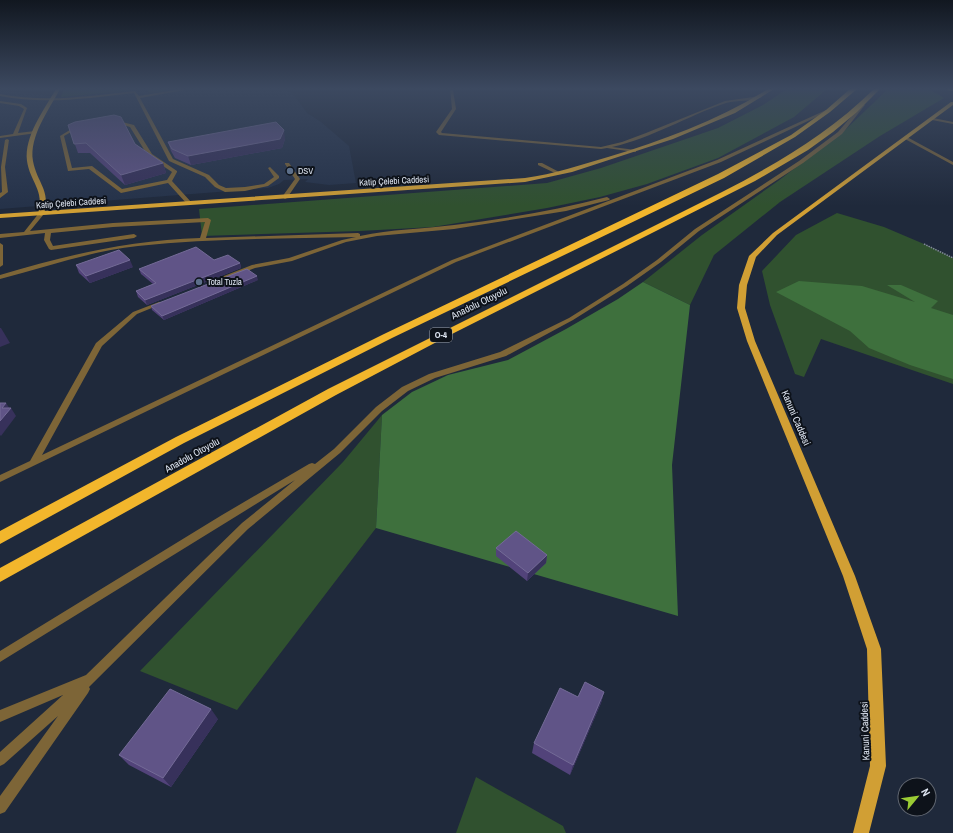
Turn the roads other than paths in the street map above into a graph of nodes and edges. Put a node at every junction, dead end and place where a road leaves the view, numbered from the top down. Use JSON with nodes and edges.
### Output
{"nodes":[{"id":1,"x":18,"y":128,"type":"edge"},
{"id":2,"x":36,"y":128,"type":"edge"},
{"id":3,"x":72,"y":128,"type":"edge"},
{"id":4,"x":133,"y":128,"type":"edge"},
{"id":5,"x":154,"y":128,"type":"edge"},
{"id":6,"x":441,"y":128,"type":"edge"},
{"id":7,"x":663,"y":128,"type":"edge"},
{"id":8,"x":693,"y":128,"type":"edge"},
{"id":9,"x":792,"y":128,"type":"edge"},
{"id":10,"x":804,"y":128,"type":"edge"},
{"id":11,"x":835,"y":128,"type":"edge"},
{"id":12,"x":844,"y":128,"type":"edge"},
{"id":13,"x":920,"y":128,"type":"edge"},
{"id":14,"x":34,"y":134,"type":"junction"},
{"id":15,"x":15,"y":135,"type":"junction"},
{"id":16,"x":0,"y":137,"type":"edge"},
{"id":17,"x":907,"y":138,"type":"junction"},
{"id":18,"x":7,"y":140,"type":"junction"},
{"id":19,"x":0,"y":141,"type":"edge"},
{"id":20,"x":601,"y":148,"type":"junction"},
{"id":21,"x":634,"y":151,"type":"junction"},
{"id":22,"x":287,"y":164,"type":"dead end"},
{"id":23,"x":540,"y":164,"type":"dead end"},
{"id":24,"x":953,"y":164,"type":"edge"},
{"id":25,"x":270,"y":168,"type":"dead end"},
{"id":26,"x":559,"y":174,"type":"junction"},
{"id":27,"x":169,"y":181,"type":"junction"},
{"id":28,"x":665,"y":183,"type":"junction"},
{"id":29,"x":0,"y":196,"type":"edge"},
{"id":30,"x":285,"y":197,"type":"junction"},
{"id":31,"x":189,"y":203,"type":"junction"},
{"id":32,"x":41,"y":214,"type":"junction"},
{"id":33,"x":0,"y":216,"type":"edge"},
{"id":34,"x":48,"y":231,"type":"junction"},
{"id":35,"x":26,"y":233,"type":"junction"},
{"id":36,"x":377,"y":234,"type":"junction"},
{"id":37,"x":0,"y":236,"type":"edge"},
{"id":38,"x":134,"y":236,"type":"dead end"},
{"id":39,"x":202,"y":240,"type":"junction"},
{"id":40,"x":0,"y":245,"type":"edge"},
{"id":41,"x":0,"y":265,"type":"edge"},
{"id":42,"x":0,"y":277,"type":"edge"},
{"id":43,"x":217,"y":281,"type":"edge"},
{"id":44,"x":165,"y":302,"type":"edge"},
{"id":45,"x":337,"y":451,"type":"junction"},
{"id":46,"x":33,"y":463,"type":"junction"},
{"id":47,"x":0,"y":479,"type":"edge"},
{"id":48,"x":0,"y":538,"type":"edge"},
{"id":49,"x":0,"y":576,"type":"edge"},
{"id":50,"x":0,"y":657,"type":"edge"},
{"id":51,"x":92,"y":677,"type":"junction"},
{"id":52,"x":0,"y":716,"type":"edge"},
{"id":53,"x":0,"y":760,"type":"edge"},
{"id":54,"x":0,"y":807,"type":"edge"},
{"id":55,"x":861,"y":833,"type":"edge"}],
"edges":[{"from":1,"to":15,"type":"lane"},
{"from":2,"to":14,"type":"street"},
{"from":3,"to":27,"type":"lane"},
{"from":4,"to":27,"type":"lane"},
{"from":5,"to":25,"type":"lane"},
{"from":6,"to":20,"type":"lane"},
{"from":7,"to":20,"type":"lane"},
{"from":8,"to":21,"type":"main road","name":"Katip Çelebi Caddesi"},
{"from":9,"to":28,"type":"lane"},
{"from":10,"to":48,"type":"highway","name":"Anadolu Otoyolu","number":"O-4"},
{"from":11,"to":49,"type":"highway","name":"Anadolu Otoyolu","number":"O-4"},
{"from":12,"to":45,"type":"lane"},
{"from":13,"to":17,"type":"main road","name":"Kanuni Caddesi"},
{"from":14,"to":15,"type":"lane"},
{"from":14,"to":18,"type":"lane"},
{"from":14,"to":32,"type":"street"},
{"from":15,"to":16,"type":"lane"},
{"from":17,"to":24,"type":"lane"},
{"from":17,"to":55,"type":"main road","name":"Kanuni Caddesi"},
{"from":18,"to":19,"type":"lane"},
{"from":18,"to":29,"type":"lane"},
{"from":20,"to":21,"type":"lane"},
{"from":21,"to":26,"type":"main road","name":"Katip Çelebi Caddesi"},
{"from":22,"to":30,"type":"lane"},
{"from":23,"to":26,"type":"lane"},
{"from":26,"to":30,"type":"main road","name":"Katip Çelebi Caddesi"},
{"from":27,"to":31,"type":"lane"},
{"from":28,"to":36,"type":"lane"},
{"from":28,"to":46,"type":"lane"},
{"from":30,"to":31,"type":"main road","name":"Katip Çelebi Caddesi"},
{"from":31,"to":32,"type":"main road","name":"Katip Çelebi Caddesi"},
{"from":32,"to":33,"type":"main road","name":"Katip Çelebi Caddesi"},
{"from":32,"to":35,"type":"lane"},
{"from":34,"to":35,"type":"lane"},
{"from":34,"to":38,"type":"lane"},
{"from":34,"to":39,"type":"lane"},
{"from":35,"to":37,"type":"lane"},
{"from":36,"to":39,"type":"lane"},
{"from":36,"to":43,"type":"lane"},
{"from":39,"to":42,"type":"lane"},
{"from":40,"to":41,"type":"lane"},
{"from":44,"to":46,"type":"lane"},
{"from":45,"to":50,"type":"lane"},
{"from":45,"to":51,"type":"lane"},
{"from":46,"to":47,"type":"lane"},
{"from":51,"to":52,"type":"lane"},
{"from":51,"to":53,"type":"lane"},
{"from":51,"to":54,"type":"lane"}]}
